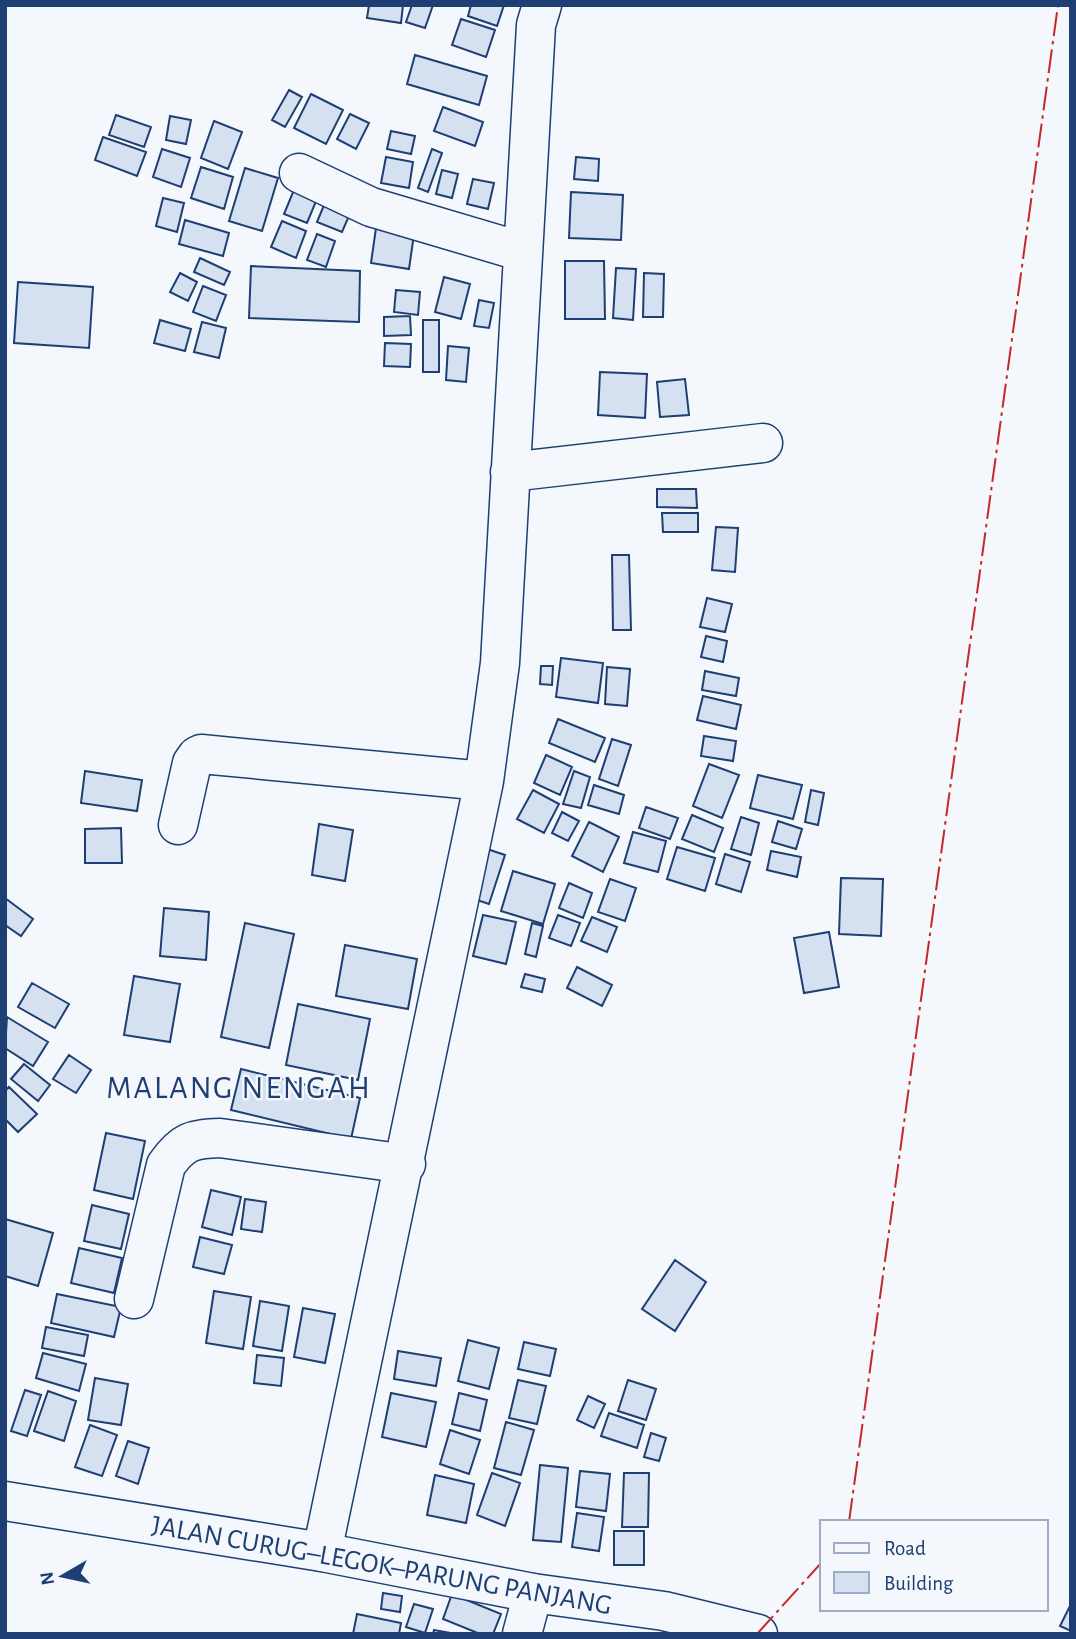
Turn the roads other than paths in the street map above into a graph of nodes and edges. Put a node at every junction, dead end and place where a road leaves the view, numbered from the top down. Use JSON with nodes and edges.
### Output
{"nodes":[{"id":1,"x":542,"y":5,"type":"edge"},
{"id":2,"x":299,"y":173,"type":"dead end"},
{"id":3,"x":523,"y":252,"type":"junction"},
{"id":4,"x":763,"y":443,"type":"dead end"},
{"id":5,"x":510,"y":472,"type":"junction"},
{"id":6,"x":484,"y":781,"type":"junction"},
{"id":7,"x":178,"y":825,"type":"dead end"},
{"id":8,"x":405,"y":1164,"type":"junction"},
{"id":9,"x":134,"y":1299,"type":"dead end"},
{"id":10,"x":5,"y":1501,"type":"edge"},
{"id":11,"x":322,"y":1552,"type":"junction"},
{"id":12,"x":533,"y":1593,"type":"junction"},
{"id":13,"x":522,"y":1634,"type":"edge"},
{"id":14,"x":758,"y":1634,"type":"edge"}],
"edges":[{"from":1,"to":3,"type":"street"},
{"from":2,"to":3,"type":"street"},
{"from":3,"to":5,"type":"street"},
{"from":4,"to":5,"type":"street"},
{"from":5,"to":6,"type":"street"},
{"from":6,"to":7,"type":"street"},
{"from":6,"to":8,"type":"street"},
{"from":8,"to":9,"type":"street"},
{"from":8,"to":11,"type":"street"},
{"from":10,"to":11,"type":"street","name":"JALAN CURUG–LEGOK–PARUNG PANJANG"},
{"from":11,"to":12,"type":"street","name":"JALAN CURUG–LEGOK–PARUNG PANJANG"},
{"from":12,"to":13,"type":"street"},
{"from":12,"to":14,"type":"street","name":"JALAN CURUG–LEGOK–PARUNG PANJANG"}]}
